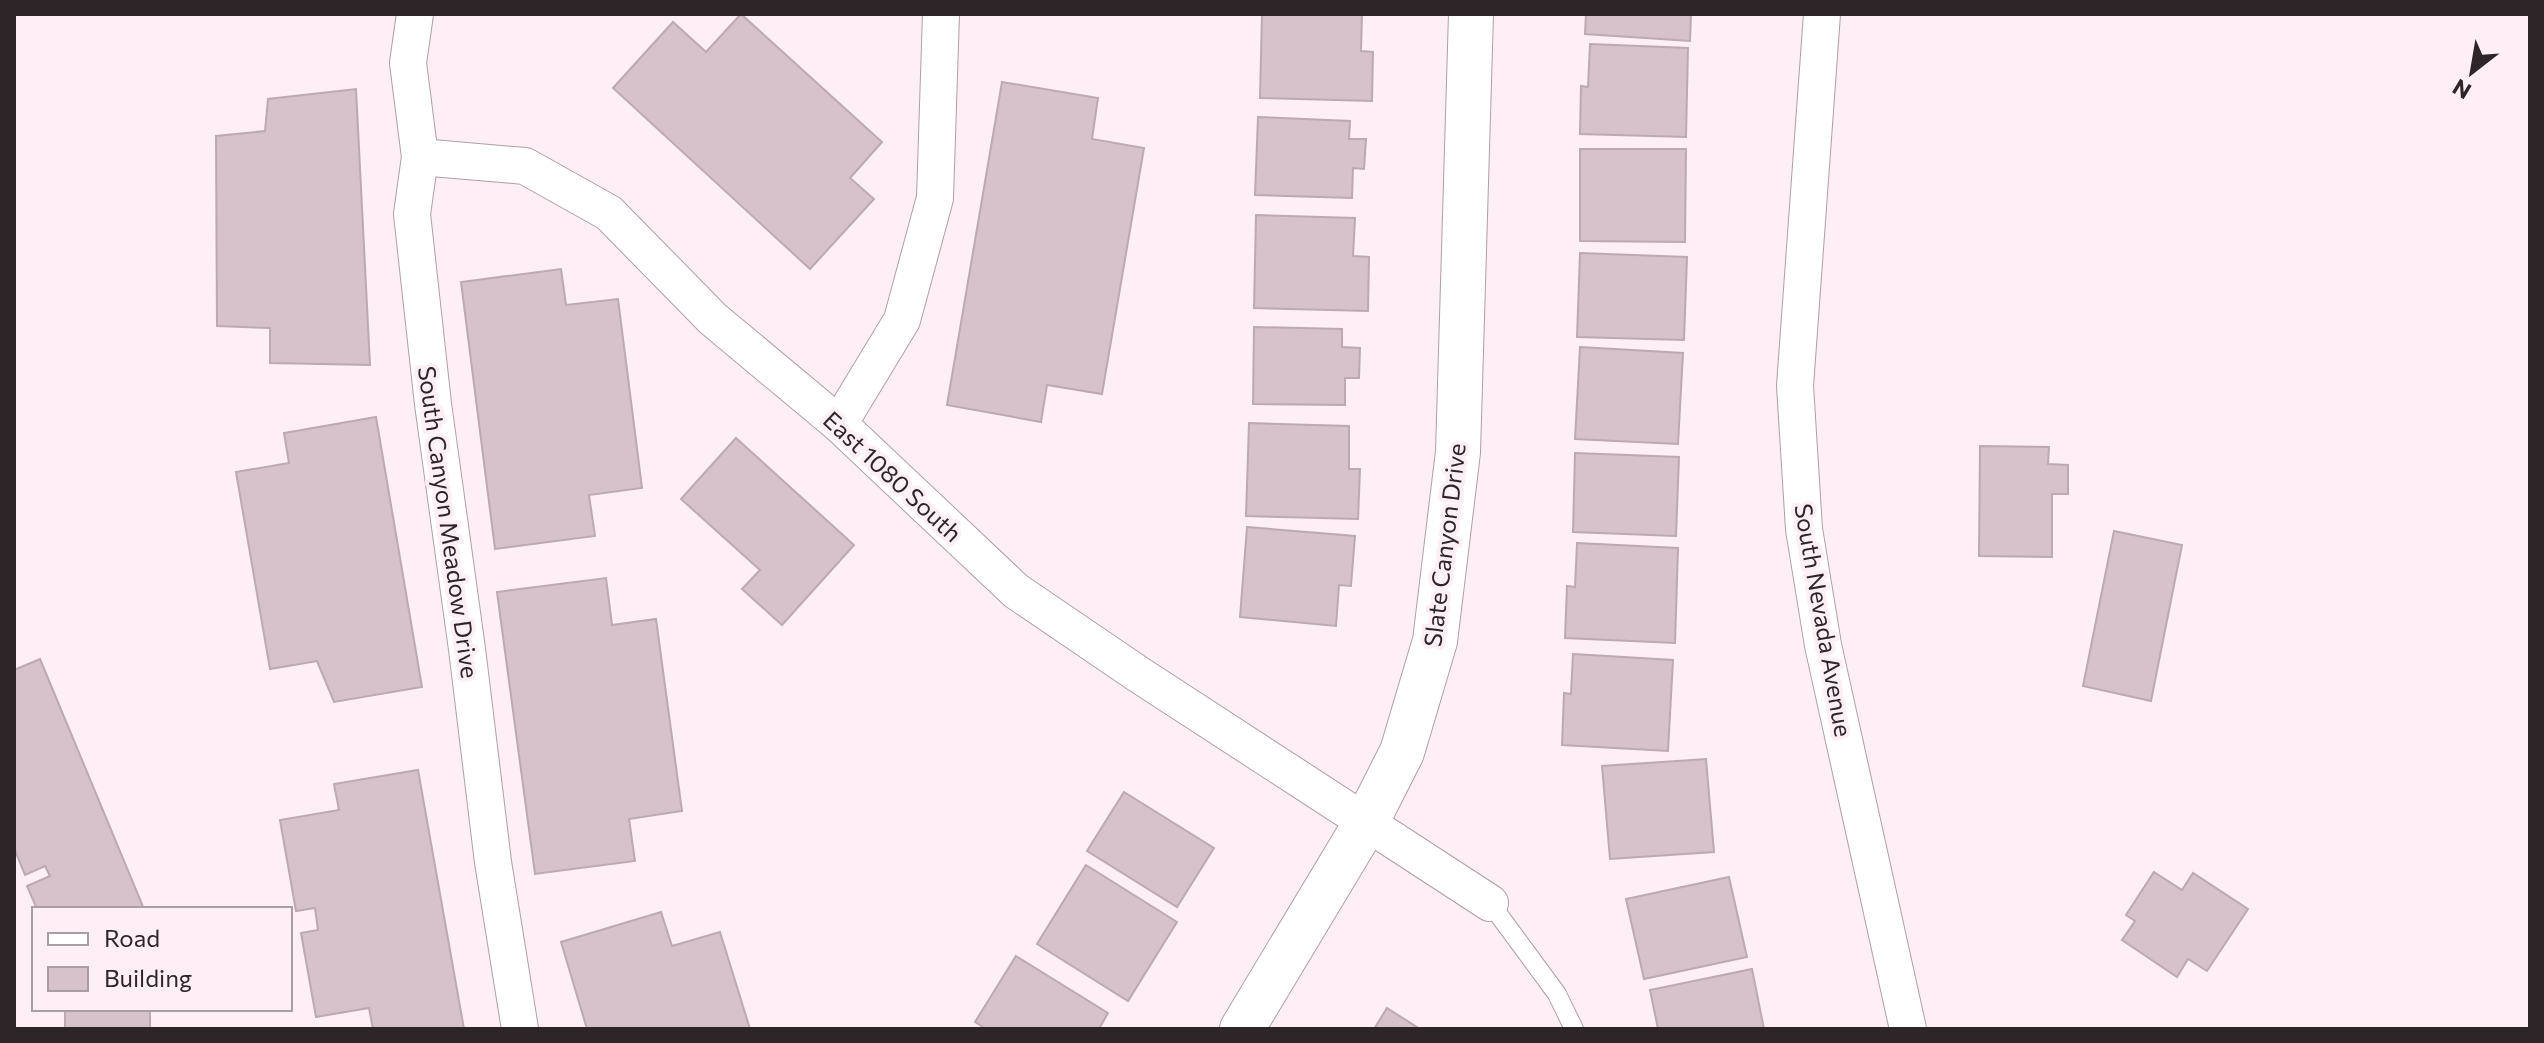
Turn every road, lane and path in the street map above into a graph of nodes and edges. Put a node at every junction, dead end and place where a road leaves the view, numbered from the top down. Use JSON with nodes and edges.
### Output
{"nodes":[{"id":1,"x":415,"y":14,"type":"edge"},
{"id":2,"x":941,"y":14,"type":"edge"},
{"id":3,"x":1471,"y":14,"type":"edge"},
{"id":4,"x":1822,"y":14,"type":"edge"},
{"id":5,"x":420,"y":157,"type":"junction"},
{"id":6,"x":839,"y":424,"type":"junction"},
{"id":7,"x":1367,"y":821,"type":"junction"},
{"id":8,"x":1490,"y":903,"type":"joint"},
{"id":9,"x":520,"y":1029,"type":"edge"},
{"id":10,"x":1242,"y":1029,"type":"edge"},
{"id":11,"x":1574,"y":1029,"type":"edge"},
{"id":12,"x":1908,"y":1029,"type":"edge"}],
"edges":[{"from":1,"to":5,"type":"street","name":"South Canyon Meadow Drive"},
{"from":2,"to":6,"type":"street"},
{"from":3,"to":7,"type":"street","name":"Slate Canyon Drive"},
{"from":4,"to":12,"type":"street","name":"South Nevada Avenue"},
{"from":5,"to":6,"type":"street","name":"East 1080 South"},
{"from":5,"to":9,"type":"street","name":"South Canyon Meadow Drive"},
{"from":6,"to":7,"type":"street","name":"East 1080 South"},
{"from":7,"to":8,"type":"street","name":"East 1080 South"},
{"from":7,"to":10,"type":"street","name":"Slate Canyon Drive"},
{"from":8,"to":11,"type":"lane"}]}
